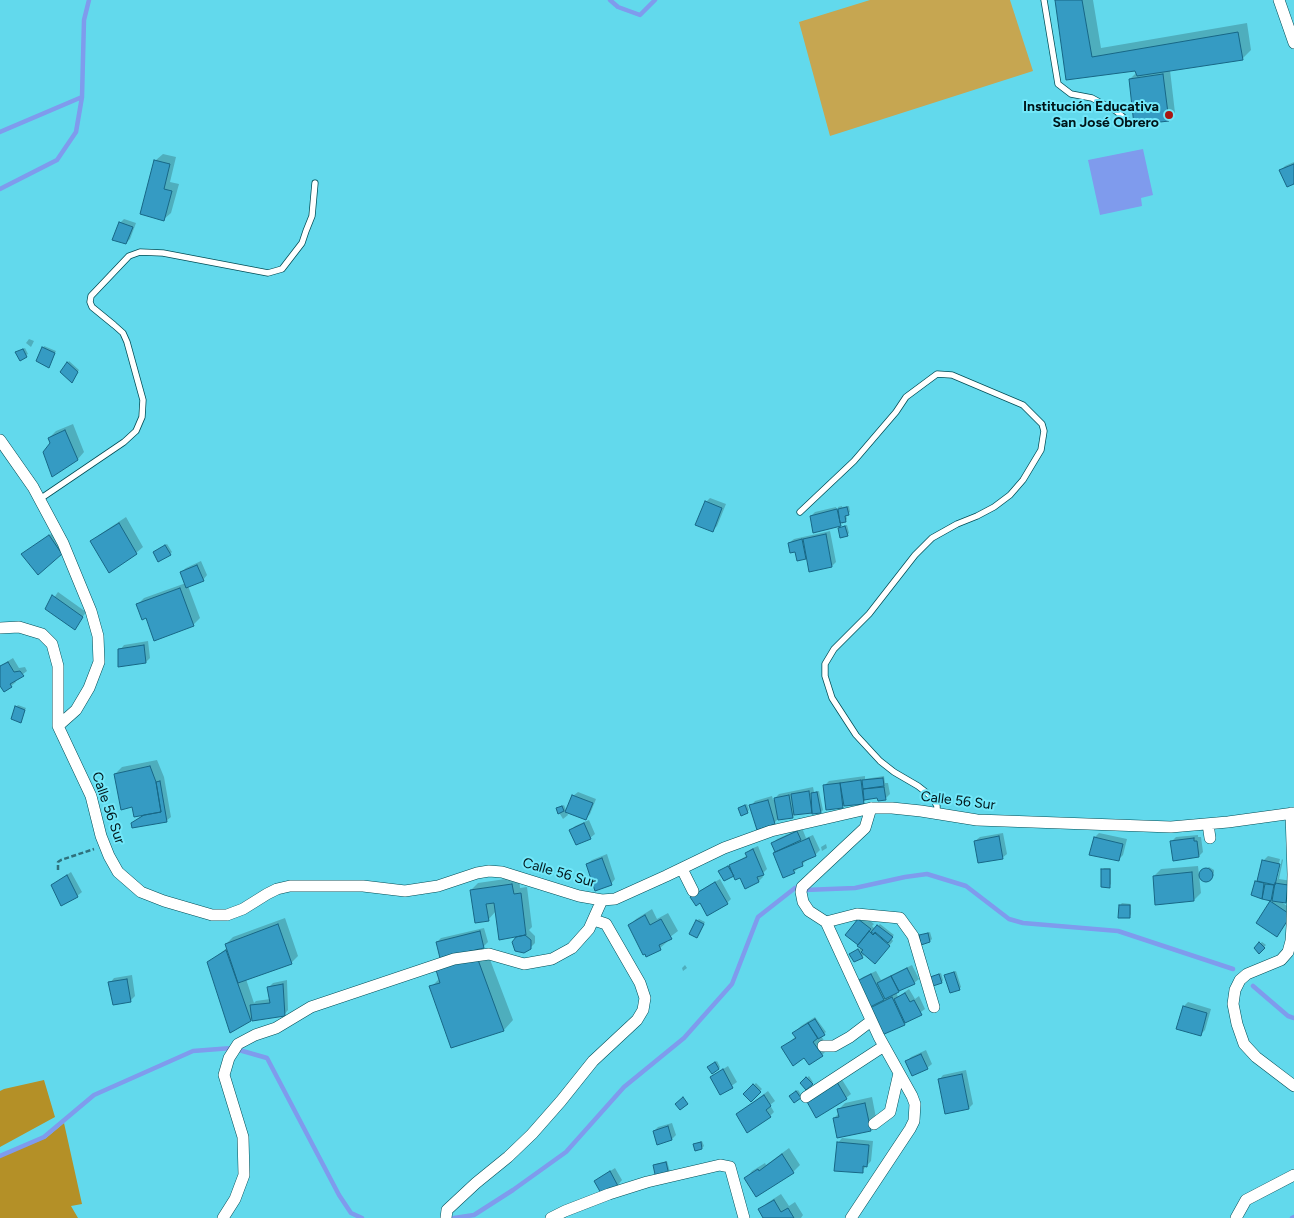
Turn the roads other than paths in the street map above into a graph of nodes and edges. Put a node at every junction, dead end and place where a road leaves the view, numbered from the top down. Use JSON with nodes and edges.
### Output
{"nodes":[{"id":1,"x":1044,"y":0,"type":"edge"},
{"id":2,"x":1279,"y":0,"type":"edge"},
{"id":3,"x":1294,"y":42,"type":"edge"},
{"id":4,"x":1130,"y":123,"type":"dead end"},
{"id":5,"x":315,"y":183,"type":"dead end"},
{"id":6,"x":0,"y":440,"type":"edge"},
{"id":7,"x":40,"y":499,"type":"junction"},
{"id":8,"x":800,"y":512,"type":"dead end"},
{"id":9,"x":0,"y":628,"type":"edge"},
{"id":10,"x":58,"y":726,"type":"junction"},
{"id":11,"x":871,"y":808,"type":"junction"},
{"id":12,"x":937,"y":813,"type":"junction"},
{"id":13,"x":1293,"y":813,"type":"edge"},
{"id":14,"x":1208,"y":824,"type":"junction"},
{"id":15,"x":1210,"y":838,"type":"dead end"},
{"id":16,"x":682,"y":869,"type":"junction"},
{"id":17,"x":693,"y":891,"type":"dead end"},
{"id":18,"x":602,"y":900,"type":"junction"},
{"id":19,"x":594,"y":920,"type":"junction"},
{"id":20,"x":826,"y":922,"type":"junction"},
{"id":21,"x":934,"y":1007,"type":"dead end"},
{"id":22,"x":872,"y":1021,"type":"junction"},
{"id":23,"x":823,"y":1046,"type":"dead end"},
{"id":24,"x":884,"y":1046,"type":"junction"},
{"id":25,"x":899,"y":1072,"type":"junction"},
{"id":26,"x":1294,"y":1086,"type":"edge"},
{"id":27,"x":806,"y":1097,"type":"dead end"},
{"id":28,"x":874,"y":1124,"type":"dead end"},
{"id":29,"x":1294,"y":1176,"type":"edge"},
{"id":30,"x":223,"y":1218,"type":"edge"},
{"id":31,"x":446,"y":1218,"type":"edge"},
{"id":32,"x":551,"y":1218,"type":"edge"},
{"id":33,"x":744,"y":1218,"type":"edge"},
{"id":34,"x":851,"y":1218,"type":"edge"},
{"id":35,"x":1236,"y":1218,"type":"edge"}],
"edges":[{"from":1,"to":4,"type":"lane"},
{"from":2,"to":3,"type":"street"},
{"from":5,"to":7,"type":"lane"},
{"from":6,"to":7,"type":"street"},
{"from":7,"to":10,"type":"street"},
{"from":8,"to":12,"type":"lane"},
{"from":9,"to":10,"type":"street","name":"Calle 56 Sur"},
{"from":10,"to":18,"type":"street","name":"Calle 56 Sur"},
{"from":11,"to":12,"type":"street","name":"Calle 56 Sur"},
{"from":11,"to":16,"type":"street","name":"Calle 56 Sur"},
{"from":11,"to":20,"type":"street"},
{"from":12,"to":14,"type":"street","name":"Calle 56 Sur"},
{"from":13,"to":14,"type":"street","name":"Calle 56 Sur"},
{"from":13,"to":26,"type":"street"},
{"from":14,"to":15,"type":"street"},
{"from":16,"to":17,"type":"street"},
{"from":16,"to":18,"type":"street","name":"Calle 56 Sur"},
{"from":18,"to":19,"type":"street"},
{"from":19,"to":30,"type":"street"},
{"from":19,"to":31,"type":"street"},
{"from":20,"to":21,"type":"street"},
{"from":20,"to":22,"type":"street"},
{"from":22,"to":23,"type":"street"},
{"from":22,"to":24,"type":"street"},
{"from":24,"to":25,"type":"street"},
{"from":24,"to":27,"type":"street"},
{"from":25,"to":28,"type":"street"},
{"from":25,"to":34,"type":"street"},
{"from":29,"to":35,"type":"street"},
{"from":32,"to":33,"type":"street"}]}
